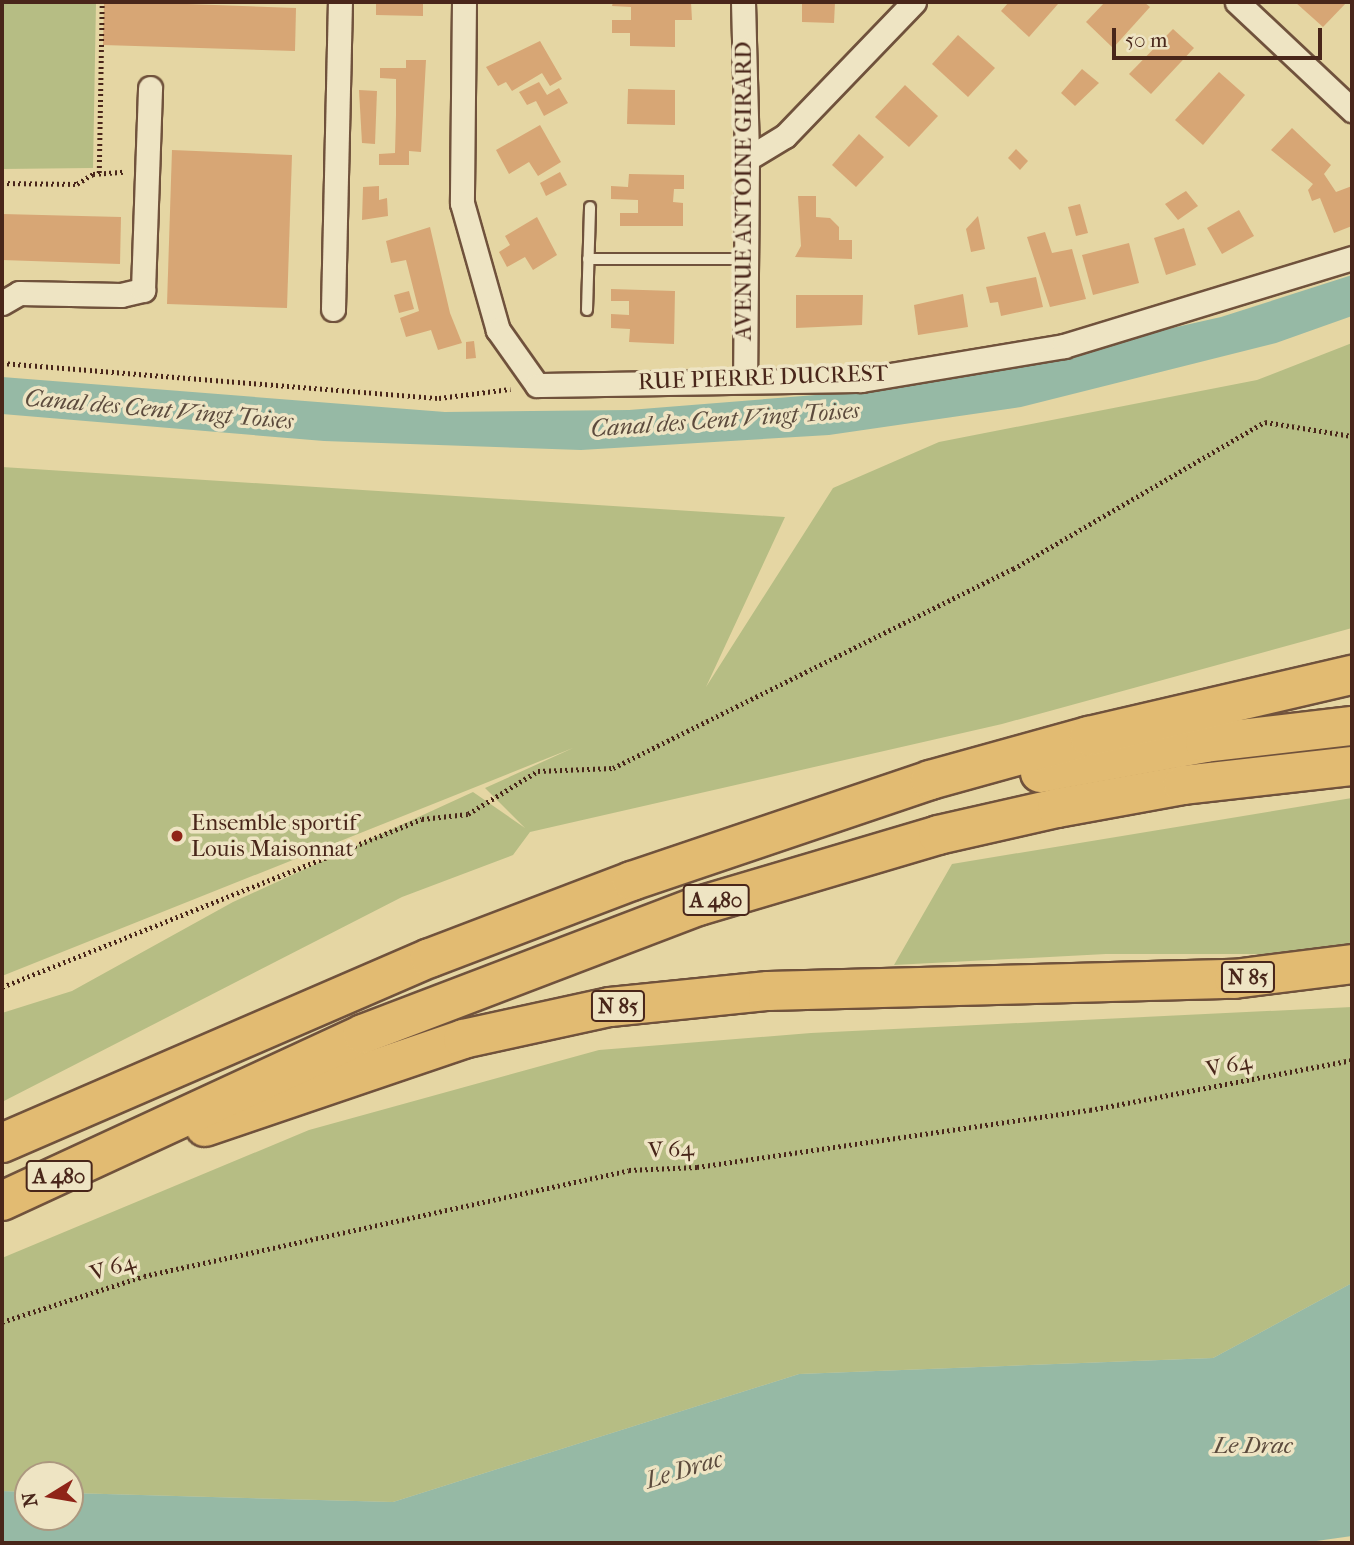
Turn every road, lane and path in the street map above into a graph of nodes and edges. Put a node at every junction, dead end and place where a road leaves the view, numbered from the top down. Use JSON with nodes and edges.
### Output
{"nodes":[{"id":1,"x":102,"y":2,"type":"edge"},
{"id":2,"x":340,"y":2,"type":"edge"},
{"id":3,"x":464,"y":2,"type":"edge"},
{"id":4,"x":743,"y":2,"type":"edge"},
{"id":5,"x":914,"y":2,"type":"edge"},
{"id":6,"x":1237,"y":2,"type":"edge"},
{"id":7,"x":150,"y":88,"type":"dead end"},
{"id":8,"x":1352,"y":110,"type":"edge"},
{"id":9,"x":747,"y":159,"type":"junction"},
{"id":10,"x":139,"y":172,"type":"dead end"},
{"id":11,"x":99,"y":173,"type":"junction"},
{"id":12,"x":2,"y":183,"type":"edge"},
{"id":13,"x":590,"y":207,"type":"dead end"},
{"id":14,"x":1352,"y":258,"type":"edge"},
{"id":15,"x":588,"y":259,"type":"junction"},
{"id":16,"x":743,"y":259,"type":"junction"},
{"id":17,"x":2,"y":303,"type":"edge"},
{"id":18,"x":333,"y":309,"type":"dead end"},
{"id":19,"x":587,"y":310,"type":"dead end"},
{"id":20,"x":2,"y":363,"type":"edge"},
{"id":21,"x":745,"y":381,"type":"junction"},
{"id":22,"x":537,"y":385,"type":"junction"},
{"id":23,"x":1352,"y":436,"type":"edge"},
{"id":24,"x":1352,"y":675,"type":"edge"},
{"id":25,"x":1352,"y":726,"type":"edge"},
{"id":26,"x":1352,"y":766,"type":"edge"},
{"id":27,"x":784,"y":830,"type":"junction"},
{"id":28,"x":1352,"y":964,"type":"edge"},
{"id":29,"x":2,"y":987,"type":"edge"},
{"id":30,"x":1352,"y":1060,"type":"edge"},
{"id":31,"x":2,"y":1143,"type":"edge"},
{"id":32,"x":116,"y":1152,"type":"junction"},
{"id":33,"x":2,"y":1201,"type":"edge"},
{"id":34,"x":2,"y":1322,"type":"edge"}],
"edges":[{"from":1,"to":11,"type":"path"},
{"from":2,"to":18,"type":"street"},
{"from":3,"to":22,"type":"street"},
{"from":4,"to":9,"type":"street","name":"AVENUE ANTOINE GIRARD"},
{"from":5,"to":9,"type":"street"},
{"from":6,"to":8,"type":"street"},
{"from":7,"to":17,"type":"street"},
{"from":9,"to":16,"type":"street","name":"AVENUE ANTOINE GIRARD"},
{"from":10,"to":11,"type":"path"},
{"from":11,"to":12,"type":"path"},
{"from":13,"to":15,"type":"lane"},
{"from":14,"to":21,"type":"street","name":"RUE PIERRE DUCREST"},
{"from":15,"to":16,"type":"lane"},
{"from":15,"to":19,"type":"lane"},
{"from":16,"to":21,"type":"street","name":"AVENUE ANTOINE GIRARD"},
{"from":20,"to":22,"type":"path"},
{"from":21,"to":22,"type":"street","name":"RUE PIERRE DUCREST"},
{"from":23,"to":29,"type":"path"},
{"from":24,"to":27,"type":"highway"},
{"from":25,"to":27,"type":"highway","number":"A 480"},
{"from":26,"to":32,"type":"highway","number":"A 480"},
{"from":27,"to":31,"type":"highway","number":"A 480"},
{"from":28,"to":32,"type":"highway","number":"N 85"},
{"from":30,"to":34,"type":"path","name":"V 64"},
{"from":32,"to":33,"type":"highway","number":"A 480"}]}
